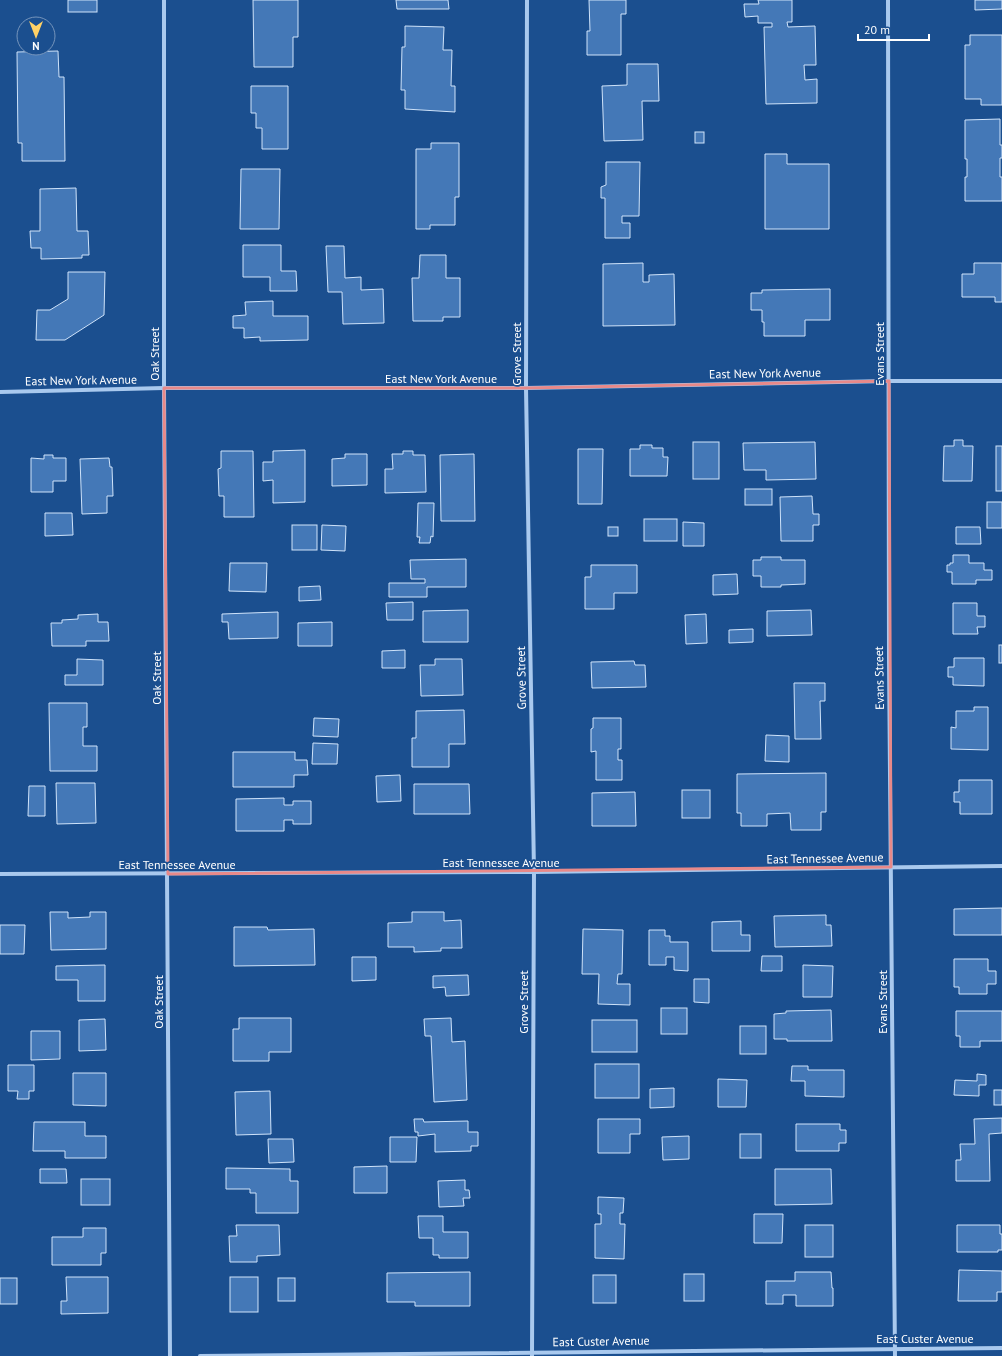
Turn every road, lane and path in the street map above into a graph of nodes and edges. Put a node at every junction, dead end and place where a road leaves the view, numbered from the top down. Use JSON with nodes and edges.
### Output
{"nodes":[{"id":1,"x":164,"y":0,"type":"edge"},
{"id":2,"x":527,"y":0,"type":"edge"},
{"id":3,"x":888,"y":0,"type":"edge"},
{"id":4,"x":889,"y":381,"type":"junction"},
{"id":5,"x":1002,"y":381,"type":"edge"},
{"id":6,"x":164,"y":388,"type":"junction"},
{"id":7,"x":526,"y":388,"type":"junction"},
{"id":8,"x":0,"y":392,"type":"edge"},
{"id":9,"x":1002,"y":866,"type":"edge"},
{"id":10,"x":891,"y":867,"type":"junction"},
{"id":11,"x":534,"y":872,"type":"junction"},
{"id":12,"x":0,"y":874,"type":"edge"},
{"id":13,"x":168,"y":874,"type":"junction"},
{"id":14,"x":895,"y":1348,"type":"junction"},
{"id":15,"x":1002,"y":1348,"type":"edge"},
{"id":16,"x":532,"y":1354,"type":"edge"},
{"id":17,"x":170,"y":1356,"type":"edge"},
{"id":18,"x":200,"y":1356,"type":"edge"},
{"id":19,"x":895,"y":1356,"type":"edge"}],
"edges":[{"from":1,"to":6,"type":"street","name":"Oak Street"},
{"from":2,"to":7,"type":"street","name":"Grove Street"},
{"from":3,"to":4,"type":"street","name":"Evans Street"},
{"from":4,"to":5,"type":"street","name":"East New York Avenue"},
{"from":4,"to":7,"type":"street","name":"East New York Avenue"},
{"from":4,"to":10,"type":"street","name":"Evans Street"},
{"from":6,"to":7,"type":"street","name":"East New York Avenue"},
{"from":6,"to":8,"type":"street","name":"East New York Avenue"},
{"from":6,"to":13,"type":"street","name":"Oak Street"},
{"from":7,"to":11,"type":"street","name":"Grove Street"},
{"from":9,"to":10,"type":"street","name":"East Tennessee Avenue"},
{"from":10,"to":11,"type":"street","name":"East Tennessee Avenue"},
{"from":10,"to":14,"type":"street","name":"Evans Street"},
{"from":11,"to":13,"type":"street","name":"East Tennessee Avenue"},
{"from":11,"to":16,"type":"street","name":"Grove Street"},
{"from":12,"to":13,"type":"street","name":"East Tennessee Avenue"},
{"from":13,"to":17,"type":"street","name":"Oak Street"},
{"from":14,"to":15,"type":"street","name":"East Custer Avenue"},
{"from":14,"to":16,"type":"street","name":"East Custer Avenue"},
{"from":14,"to":19,"type":"street","name":"Evans Street"},
{"from":16,"to":18,"type":"street","name":"East Custer Avenue"}]}
